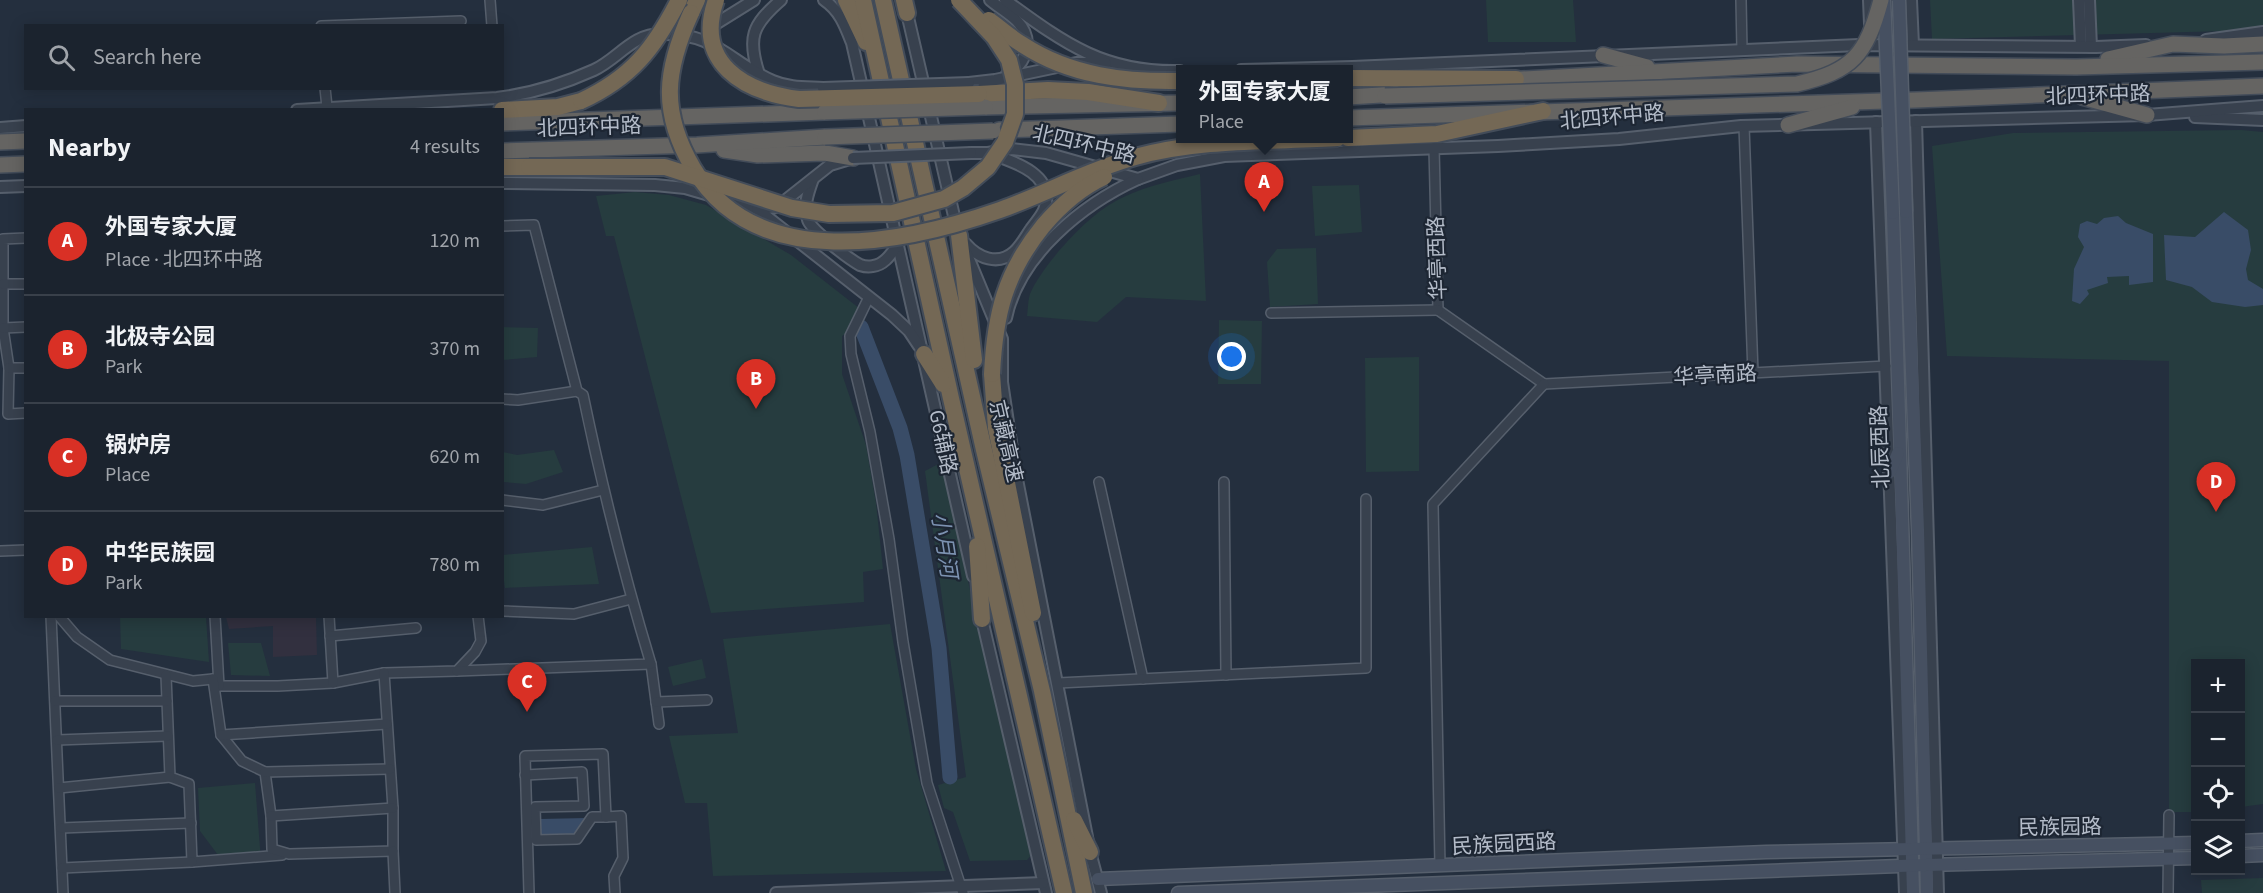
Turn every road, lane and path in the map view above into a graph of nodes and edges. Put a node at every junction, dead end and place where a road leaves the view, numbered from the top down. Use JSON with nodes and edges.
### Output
{"nodes":[{"id":1,"x":490,"y":0,"type":"edge"},
{"id":2,"x":679,"y":0,"type":"edge"},
{"id":3,"x":697,"y":0,"type":"edge"},
{"id":4,"x":716,"y":0,"type":"edge"},
{"id":5,"x":754,"y":0,"type":"edge"},
{"id":6,"x":781,"y":0,"type":"edge"},
{"id":7,"x":824,"y":0,"type":"edge"},
{"id":8,"x":846,"y":0,"type":"edge"},
{"id":9,"x":863,"y":0,"type":"edge"},
{"id":10,"x":883,"y":0,"type":"edge"},
{"id":11,"x":961,"y":0,"type":"edge"},
{"id":12,"x":990,"y":0,"type":"edge"},
{"id":13,"x":1005,"y":0,"type":"edge"},
{"id":14,"x":1741,"y":0,"type":"edge"},
{"id":15,"x":1869,"y":0,"type":"edge"},
{"id":16,"x":1883,"y":0,"type":"edge"},
{"id":17,"x":1899,"y":0,"type":"edge"},
{"id":18,"x":1911,"y":0,"type":"edge"},
{"id":19,"x":2079,"y":0,"type":"edge"},
{"id":20,"x":2088,"y":0,"type":"edge"},
{"id":21,"x":906,"y":6,"type":"edge"},
{"id":22,"x":461,"y":21,"type":"dead end"},
{"id":23,"x":377,"y":24,"type":"edge"},
{"id":24,"x":492,"y":24,"type":"edge"},
{"id":25,"x":2263,"y":32,"type":"edge"},
{"id":26,"x":693,"y":37,"type":"junction"},
{"id":27,"x":2173,"y":44,"type":"junction"},
{"id":28,"x":2263,"y":44,"type":"edge"},
{"id":29,"x":1871,"y":45,"type":"junction"},
{"id":30,"x":1913,"y":45,"type":"junction"},
{"id":31,"x":2086,"y":46,"type":"junction"},
{"id":32,"x":1742,"y":50,"type":"junction"},
{"id":33,"x":1603,"y":55,"type":"junction"},
{"id":34,"x":2263,"y":62,"type":"edge"},
{"id":35,"x":1109,"y":63,"type":"junction"},
{"id":36,"x":1353,"y":67,"type":"edge"},
{"id":37,"x":2076,"y":67,"type":"junction"},
{"id":38,"x":1176,"y":71,"type":"edge"},
{"id":39,"x":1662,"y":71,"type":"junction"},
{"id":40,"x":880,"y":74,"type":"junction"},
{"id":41,"x":759,"y":75,"type":"junction"},
{"id":42,"x":1353,"y":78,"type":"edge"},
{"id":43,"x":1516,"y":79,"type":"junction"},
{"id":44,"x":995,"y":81,"type":"junction"},
{"id":45,"x":1176,"y":81,"type":"edge"},
{"id":46,"x":2263,"y":86,"type":"edge"},
{"id":47,"x":325,"y":90,"type":"edge"},
{"id":48,"x":2068,"y":93,"type":"junction"},
{"id":49,"x":978,"y":95,"type":"junction"},
{"id":50,"x":1385,"y":96,"type":"junction"},
{"id":51,"x":1353,"y":97,"type":"edge"},
{"id":52,"x":499,"y":99,"type":"edge"},
{"id":53,"x":1875,"y":101,"type":"junction"},
{"id":54,"x":1159,"y":103,"type":"joint"},
{"id":55,"x":1176,"y":103,"type":"edge"},
{"id":56,"x":2263,"y":106,"type":"edge"},
{"id":57,"x":327,"y":107,"type":"junction"},
{"id":58,"x":317,"y":108,"type":"edge"},
{"id":59,"x":1543,"y":111,"type":"junction"},
{"id":60,"x":2147,"y":115,"type":"junction"},
{"id":61,"x":1353,"y":118,"type":"edge"},
{"id":62,"x":2263,"y":120,"type":"edge"},
{"id":63,"x":1916,"y":121,"type":"junction"},
{"id":64,"x":1876,"y":122,"type":"junction"},
{"id":65,"x":504,"y":123,"type":"edge"},
{"id":66,"x":1176,"y":124,"type":"edge"},
{"id":67,"x":1788,"y":125,"type":"junction"},
{"id":68,"x":1744,"y":126,"type":"junction"},
{"id":69,"x":24,"y":127,"type":"edge"},
{"id":70,"x":2,"y":137,"type":"edge"},
{"id":71,"x":1353,"y":138,"type":"edge"},
{"id":72,"x":24,"y":141,"type":"edge"},
{"id":73,"x":1240,"y":143,"type":"edge"},
{"id":74,"x":1220,"y":144,"type":"junction"},
{"id":75,"x":697,"y":145,"type":"junction"},
{"id":76,"x":1434,"y":148,"type":"junction"},
{"id":77,"x":504,"y":151,"type":"edge"},
{"id":78,"x":988,"y":153,"type":"junction"},
{"id":79,"x":853,"y":158,"type":"junction"},
{"id":80,"x":3,"y":164,"type":"edge"},
{"id":81,"x":24,"y":164,"type":"edge"},
{"id":82,"x":1917,"y":166,"type":"junction"},
{"id":83,"x":504,"y":167,"type":"edge"},
{"id":84,"x":1878,"y":167,"type":"junction"},
{"id":85,"x":813,"y":179,"type":"junction"},
{"id":86,"x":1138,"y":179,"type":"junction"},
{"id":87,"x":504,"y":183,"type":"edge"},
{"id":88,"x":24,"y":186,"type":"edge"},
{"id":89,"x":0,"y":187,"type":"edge"},
{"id":90,"x":757,"y":209,"type":"junction"},
{"id":91,"x":504,"y":226,"type":"edge"},
{"id":92,"x":959,"y":235,"type":"junction"},
{"id":93,"x":24,"y":238,"type":"edge"},
{"id":94,"x":897,"y":246,"type":"junction"},
{"id":95,"x":3,"y":284,"type":"junction"},
{"id":96,"x":24,"y":284,"type":"edge"},
{"id":97,"x":869,"y":297,"type":"junction"},
{"id":98,"x":1438,"y":310,"type":"junction"},
{"id":99,"x":1271,"y":313,"type":"dead end"},
{"id":100,"x":3,"y":327,"type":"junction"},
{"id":101,"x":24,"y":327,"type":"edge"},
{"id":102,"x":1002,"y":339,"type":"junction"},
{"id":103,"x":924,"y":354,"type":"junction"},
{"id":104,"x":1886,"y":366,"type":"junction"},
{"id":105,"x":9,"y":368,"type":"junction"},
{"id":106,"x":24,"y":368,"type":"edge"},
{"id":107,"x":1753,"y":373,"type":"junction"},
{"id":108,"x":1544,"y":384,"type":"junction"},
{"id":109,"x":577,"y":391,"type":"junction"},
{"id":110,"x":950,"y":394,"type":"junction"},
{"id":111,"x":504,"y":399,"type":"edge"},
{"id":112,"x":24,"y":413,"type":"edge"},
{"id":113,"x":1925,"y":448,"type":"junction"},
{"id":114,"x":984,"y":450,"type":"junction"},
{"id":115,"x":1900,"y":450,"type":"junction"},
{"id":116,"x":1890,"y":472,"type":"junction"},
{"id":117,"x":1916,"y":472,"type":"junction"},
{"id":118,"x":1099,"y":482,"type":"dead end"},
{"id":119,"x":1224,"y":482,"type":"dead end"},
{"id":120,"x":603,"y":490,"type":"junction"},
{"id":121,"x":973,"y":491,"type":"junction"},
{"id":122,"x":1365,"y":499,"type":"dead end"},
{"id":123,"x":504,"y":500,"type":"edge"},
{"id":124,"x":1918,"y":530,"type":"junction"},
{"id":125,"x":1898,"y":539,"type":"junction"},
{"id":126,"x":24,"y":550,"type":"edge"},
{"id":127,"x":0,"y":551,"type":"edge"},
{"id":128,"x":1928,"y":556,"type":"junction"},
{"id":129,"x":631,"y":599,"type":"junction"},
{"id":130,"x":504,"y":611,"type":"edge"},
{"id":131,"x":51,"y":618,"type":"edge"},
{"id":132,"x":60,"y":618,"type":"edge"},
{"id":133,"x":215,"y":618,"type":"edge"},
{"id":134,"x":329,"y":618,"type":"edge"},
{"id":135,"x":478,"y":618,"type":"edge"},
{"id":136,"x":982,"y":619,"type":"junction"},
{"id":137,"x":417,"y":628,"type":"dead end"},
{"id":138,"x":330,"y":636,"type":"junction"},
{"id":139,"x":651,"y":664,"type":"junction"},
{"id":140,"x":457,"y":671,"type":"junction"},
{"id":141,"x":384,"y":673,"type":"junction"},
{"id":142,"x":166,"y":675,"type":"junction"},
{"id":143,"x":1226,"y":675,"type":"junction"},
{"id":144,"x":1143,"y":679,"type":"junction"},
{"id":145,"x":216,"y":682,"type":"junction"},
{"id":146,"x":333,"y":683,"type":"junction"},
{"id":147,"x":1058,"y":683,"type":"junction"},
{"id":148,"x":1042,"y":692,"type":"junction"},
{"id":149,"x":707,"y":700,"type":"dead end"},
{"id":150,"x":55,"y":701,"type":"junction"},
{"id":151,"x":167,"y":701,"type":"junction"},
{"id":152,"x":656,"y":702,"type":"junction"},
{"id":153,"x":1908,"y":712,"type":"junction"},
{"id":154,"x":387,"y":724,"type":"junction"},
{"id":155,"x":659,"y":724,"type":"dead end"},
{"id":156,"x":221,"y":735,"type":"junction"},
{"id":157,"x":168,"y":736,"type":"junction"},
{"id":158,"x":57,"y":740,"type":"junction"},
{"id":159,"x":1900,"y":740,"type":"junction"},
{"id":160,"x":390,"y":769,"type":"junction"},
{"id":161,"x":265,"y":772,"type":"junction"},
{"id":162,"x":525,"y":775,"type":"junction"},
{"id":163,"x":170,"y":777,"type":"junction"},
{"id":164,"x":59,"y":788,"type":"junction"},
{"id":165,"x":1064,"y":801,"type":"junction"},
{"id":166,"x":393,"y":808,"type":"junction"},
{"id":167,"x":603,"y":815,"type":"junction"},
{"id":168,"x":2169,"y":815,"type":"dead end"},
{"id":169,"x":271,"y":816,"type":"junction"},
{"id":170,"x":191,"y":823,"type":"junction"},
{"id":171,"x":61,"y":828,"type":"junction"},
{"id":172,"x":2263,"y":840,"type":"edge"},
{"id":173,"x":2245,"y":841,"type":"edge"},
{"id":174,"x":2191,"y":843,"type":"edge"},
{"id":175,"x":2168,"y":844,"type":"junction"},
{"id":176,"x":1907,"y":850,"type":"junction"},
{"id":177,"x":1931,"y":850,"type":"junction"},
{"id":178,"x":393,"y":851,"type":"junction"},
{"id":179,"x":1090,"y":852,"type":"junction"},
{"id":180,"x":288,"y":854,"type":"junction"},
{"id":181,"x":2263,"y":855,"type":"edge"},
{"id":182,"x":2245,"y":856,"type":"edge"},
{"id":183,"x":2191,"y":858,"type":"edge"},
{"id":184,"x":2168,"y":859,"type":"junction"},
{"id":185,"x":192,"y":862,"type":"junction"},
{"id":186,"x":1908,"y":865,"type":"junction"},
{"id":187,"x":1932,"y":865,"type":"junction"},
{"id":188,"x":1440,"y":866,"type":"junction"},
{"id":189,"x":62,"y":868,"type":"junction"},
{"id":190,"x":1098,"y":879,"type":"junction"},
{"id":191,"x":1045,"y":888,"type":"edge"},
{"id":192,"x":962,"y":890,"type":"edge"},
{"id":193,"x":63,"y":893,"type":"edge"},
{"id":194,"x":396,"y":893,"type":"edge"},
{"id":195,"x":529,"y":893,"type":"edge"},
{"id":196,"x":615,"y":893,"type":"edge"},
{"id":197,"x":777,"y":893,"type":"edge"},
{"id":198,"x":1064,"y":893,"type":"edge"},
{"id":199,"x":1084,"y":893,"type":"edge"},
{"id":200,"x":1101,"y":893,"type":"edge"},
{"id":201,"x":1178,"y":893,"type":"edge"},
{"id":202,"x":1905,"y":893,"type":"edge"},
{"id":203,"x":1913,"y":893,"type":"edge"},
{"id":204,"x":1928,"y":893,"type":"edge"},
{"id":205,"x":1938,"y":893,"type":"edge"},
{"id":206,"x":2168,"y":893,"type":"edge"}],
"edges":[{"from":1,"to":24,"type":"street"},
{"from":2,"to":52,"type":"highway","bridge":true},
{"from":3,"to":74,"type":"highway","bridge":true},
{"from":4,"to":49,"type":"highway","bridge":true},
{"from":5,"to":26,"type":"street"},
{"from":6,"to":41,"type":"street"},
{"from":7,"to":94,"type":"street","name":"G6辅路"},
{"from":8,"to":40,"type":"highway"},
{"from":9,"to":40,"type":"highway","name":"京藏高速"},
{"from":10,"to":114,"type":"highway","name":"京藏高速"},
{"from":11,"to":45,"type":"highway","bridge":true},
{"from":11,"to":83,"type":"highway","bridge":true},
{"from":12,"to":44,"type":"street"},
{"from":13,"to":35,"type":"street"},
{"from":14,"to":32,"type":"street"},
{"from":15,"to":29,"type":"street"},
{"from":16,"to":50,"type":"highway","bridge":true},
{"from":16,"to":115,"type":"main road","name":"北辰西路","bridge":true},
{"from":17,"to":117,"type":"main road","name":"北辰西路","bridge":true},
{"from":18,"to":30,"type":"street"},
{"from":19,"to":31,"type":"street"},
{"from":20,"to":31,"type":"street"},
{"from":21,"to":92,"type":"street"},
{"from":22,"to":23,"type":"street"},
{"from":25,"to":27,"type":"street"},
{"from":26,"to":41,"type":"street","name":"北四环中路"},
{"from":26,"to":52,"type":"street","name":"北四环中路"},
{"from":27,"to":28,"type":"highway"},
{"from":27,"to":31,"type":"street"},
{"from":27,"to":37,"type":"highway"},
{"from":29,"to":30,"type":"street"},
{"from":29,"to":32,"type":"street"},
{"from":30,"to":31,"type":"street"},
{"from":32,"to":33,"type":"street"},
{"from":33,"to":36,"type":"street"},
{"from":33,"to":39,"type":"highway"},
{"from":34,"to":37,"type":"highway","name":"北四环中路"},
{"from":35,"to":38,"type":"street"},
{"from":35,"to":44,"type":"street","name":"北四环中路"},
{"from":37,"to":39,"type":"highway","name":"北四环中路"},
{"from":39,"to":43,"type":"highway","name":"北四环中路"},
{"from":40,"to":110,"type":"highway","name":"京藏高速"},
{"from":41,"to":49,"type":"street","name":"北四环中路","bridge":true},
{"from":42,"to":43,"type":"highway"},
{"from":43,"to":50,"type":"highway","name":"北四环中路"},
{"from":44,"to":49,"type":"street","name":"北四环中路"},
{"from":46,"to":48,"type":"highway","name":"北四环中路"},
{"from":47,"to":57,"type":"street"},
{"from":48,"to":53,"type":"highway","name":"北四环中路"},
{"from":48,"to":60,"type":"highway"},
{"from":49,"to":54,"type":"highway"},
{"from":49,"to":65,"type":"highway","name":"北四环中路","bridge":true},
{"from":50,"to":51,"type":"highway","name":"北四环中路"},
{"from":52,"to":57,"type":"street","name":"北四环中路"},
{"from":53,"to":59,"type":"highway","name":"北四环中路"},
{"from":53,"to":67,"type":"highway"},
{"from":54,"to":55,"type":"highway"},
{"from":56,"to":60,"type":"street","name":"北四环中路"},
{"from":57,"to":58,"type":"street","name":"北四环中路"},
{"from":59,"to":61,"type":"highway","name":"北四环中路"},
{"from":59,"to":71,"type":"highway"},
{"from":60,"to":62,"type":"street"},
{"from":60,"to":63,"type":"street","name":"北四环中路"},
{"from":63,"to":64,"type":"street","name":"北四环中路"},
{"from":63,"to":82,"type":"street","name":"北辰西路"},
{"from":64,"to":67,"type":"street","name":"北四环中路"},
{"from":64,"to":84,"type":"street","name":"北辰西路"},
{"from":66,"to":75,"type":"highway","name":"北四环中路","bridge":true},
{"from":67,"to":68,"type":"street","name":"北四环中路"},
{"from":68,"to":76,"type":"street","name":"北四环中路"},
{"from":68,"to":107,"type":"street"},
{"from":69,"to":70,"type":"street"},
{"from":70,"to":72,"type":"highway"},
{"from":73,"to":74,"type":"highway","bridge":true},
{"from":74,"to":148,"type":"highway","bridge":true},
{"from":75,"to":77,"type":"highway","name":"北四环中路"},
{"from":75,"to":79,"type":"highway"},
{"from":76,"to":86,"type":"street","name":"北四环中路"},
{"from":76,"to":98,"type":"street","name":"华亭西路"},
{"from":78,"to":79,"type":"street","name":"北四环中路","bridge":true},
{"from":78,"to":86,"type":"street","name":"北四环中路"},
{"from":78,"to":92,"type":"street"},
{"from":79,"to":85,"type":"street"},
{"from":80,"to":81,"type":"highway"},
{"from":82,"to":84,"type":"street"},
{"from":82,"to":113,"type":"street","name":"北辰西路"},
{"from":84,"to":104,"type":"street","name":"北辰西路"},
{"from":85,"to":90,"type":"street"},
{"from":85,"to":94,"type":"street"},
{"from":86,"to":102,"type":"street"},
{"from":87,"to":90,"type":"street"},
{"from":88,"to":89,"type":"street"},
{"from":90,"to":97,"type":"street"},
{"from":91,"to":109,"type":"street"},
{"from":92,"to":102,"type":"street"},
{"from":92,"to":114,"type":"highway"},
{"from":93,"to":95,"type":"street"},
{"from":94,"to":103,"type":"street","name":"G6辅路"},
{"from":95,"to":96,"type":"street"},
{"from":95,"to":100,"type":"street"},
{"from":97,"to":103,"type":"street"},
{"from":97,"to":192,"type":"street"},
{"from":98,"to":99,"type":"street"},
{"from":98,"to":108,"type":"street","name":"华亭西路"},
{"from":100,"to":101,"type":"street"},
{"from":100,"to":105,"type":"street"},
{"from":102,"to":147,"type":"street"},
{"from":103,"to":110,"type":"highway"},
{"from":103,"to":136,"type":"street","name":"G6辅路"},
{"from":104,"to":107,"type":"street","name":"华亭南路"},
{"from":104,"to":116,"type":"street","name":"北辰西路"},
{"from":105,"to":106,"type":"street"},
{"from":105,"to":112,"type":"street"},
{"from":107,"to":108,"type":"street","name":"华亭南路"},
{"from":108,"to":188,"type":"street"},
{"from":109,"to":111,"type":"street"},
{"from":109,"to":120,"type":"street"},
{"from":110,"to":121,"type":"highway","name":"京藏高速"},
{"from":113,"to":117,"type":"main road"},
{"from":113,"to":128,"type":"street","name":"北辰西路"},
{"from":114,"to":148,"type":"highway","name":"京藏高速"},
{"from":115,"to":116,"type":"main road"},
{"from":115,"to":125,"type":"main road","name":"北辰西路"},
{"from":116,"to":125,"type":"street","name":"北辰西路"},
{"from":117,"to":124,"type":"main road","name":"北辰西路"},
{"from":118,"to":144,"type":"street"},
{"from":119,"to":143,"type":"street"},
{"from":120,"to":123,"type":"street"},
{"from":120,"to":129,"type":"street"},
{"from":121,"to":136,"type":"highway"},
{"from":121,"to":198,"type":"highway","name":"京藏高速"},
{"from":122,"to":143,"type":"street"},
{"from":124,"to":128,"type":"main road"},
{"from":124,"to":177,"type":"main road","name":"北辰西路"},
{"from":125,"to":153,"type":"main road","name":"北辰西路"},
{"from":125,"to":159,"type":"street","name":"北辰西路"},
{"from":126,"to":127,"type":"street"},
{"from":128,"to":177,"type":"street","name":"北辰西路"},
{"from":129,"to":130,"type":"street"},
{"from":129,"to":139,"type":"street"},
{"from":131,"to":150,"type":"street"},
{"from":132,"to":142,"type":"street"},
{"from":133,"to":145,"type":"street"},
{"from":134,"to":138,"type":"street"},
{"from":135,"to":140,"type":"street"},
{"from":136,"to":191,"type":"street","name":"G6辅路"},
{"from":137,"to":138,"type":"street"},
{"from":138,"to":146,"type":"street"},
{"from":139,"to":140,"type":"street"},
{"from":139,"to":152,"type":"street"},
{"from":140,"to":141,"type":"street"},
{"from":141,"to":146,"type":"street"},
{"from":141,"to":154,"type":"street"},
{"from":142,"to":145,"type":"street"},
{"from":142,"to":151,"type":"street"},
{"from":143,"to":144,"type":"street"},
{"from":144,"to":147,"type":"street"},
{"from":145,"to":146,"type":"street"},
{"from":145,"to":156,"type":"street"},
{"from":147,"to":179,"type":"street"},
{"from":148,"to":165,"type":"highway","name":"京藏高速"},
{"from":149,"to":152,"type":"street"},
{"from":150,"to":151,"type":"street"},
{"from":150,"to":158,"type":"street"},
{"from":151,"to":157,"type":"street"},
{"from":152,"to":155,"type":"street"},
{"from":153,"to":159,"type":"main road"},
{"from":153,"to":176,"type":"main road","name":"北辰西路"},
{"from":154,"to":156,"type":"street"},
{"from":154,"to":160,"type":"street"},
{"from":156,"to":161,"type":"street"},
{"from":157,"to":158,"type":"street"},
{"from":157,"to":163,"type":"street"},
{"from":158,"to":164,"type":"street"},
{"from":159,"to":176,"type":"street","name":"北辰西路"},
{"from":160,"to":161,"type":"street"},
{"from":160,"to":166,"type":"street"},
{"from":161,"to":169,"type":"street"},
{"from":162,"to":167,"type":"street"},
{"from":162,"to":167,"type":"street"},
{"from":162,"to":195,"type":"street"},
{"from":163,"to":164,"type":"street"},
{"from":163,"to":170,"type":"street"},
{"from":164,"to":171,"type":"street"},
{"from":165,"to":179,"type":"highway"},
{"from":165,"to":199,"type":"highway","name":"京藏高速"},
{"from":166,"to":169,"type":"street"},
{"from":166,"to":178,"type":"street"},
{"from":167,"to":196,"type":"street"},
{"from":168,"to":175,"type":"street"},
{"from":169,"to":180,"type":"street"},
{"from":170,"to":171,"type":"street"},
{"from":170,"to":185,"type":"street"},
{"from":171,"to":189,"type":"street"},
{"from":172,"to":173,"type":"main road"},
{"from":174,"to":175,"type":"main road","name":"民族园路"},
{"from":175,"to":177,"type":"main road","name":"民族园路"},
{"from":175,"to":184,"type":"street"},
{"from":176,"to":177,"type":"main road","name":"民族园路"},
{"from":176,"to":186,"type":"main road","name":"北辰西路"},
{"from":176,"to":188,"type":"main road","name":"民族园西路"},
{"from":177,"to":187,"type":"main road","name":"北辰西路"},
{"from":178,"to":180,"type":"street"},
{"from":178,"to":194,"type":"street"},
{"from":179,"to":190,"type":"street"},
{"from":180,"to":185,"type":"street"},
{"from":181,"to":182,"type":"main road"},
{"from":183,"to":184,"type":"main road","name":"民族园路"},
{"from":184,"to":187,"type":"main road","name":"民族园路"},
{"from":184,"to":206,"type":"street"},
{"from":185,"to":189,"type":"street"},
{"from":186,"to":187,"type":"main road","name":"民族园路"},
{"from":186,"to":201,"type":"main road","name":"民族园西路"},
{"from":186,"to":202,"type":"street","name":"北辰西路"},
{"from":186,"to":203,"type":"main road","name":"北辰西路"},
{"from":187,"to":204,"type":"main road","name":"北辰西路"},
{"from":187,"to":205,"type":"street","name":"北辰西路"},
{"from":188,"to":190,"type":"main road","name":"民族园西路"},
{"from":189,"to":193,"type":"street"},
{"from":190,"to":200,"type":"street"},
{"from":191,"to":192,"type":"street"},
{"from":192,"to":197,"type":"street"}]}
